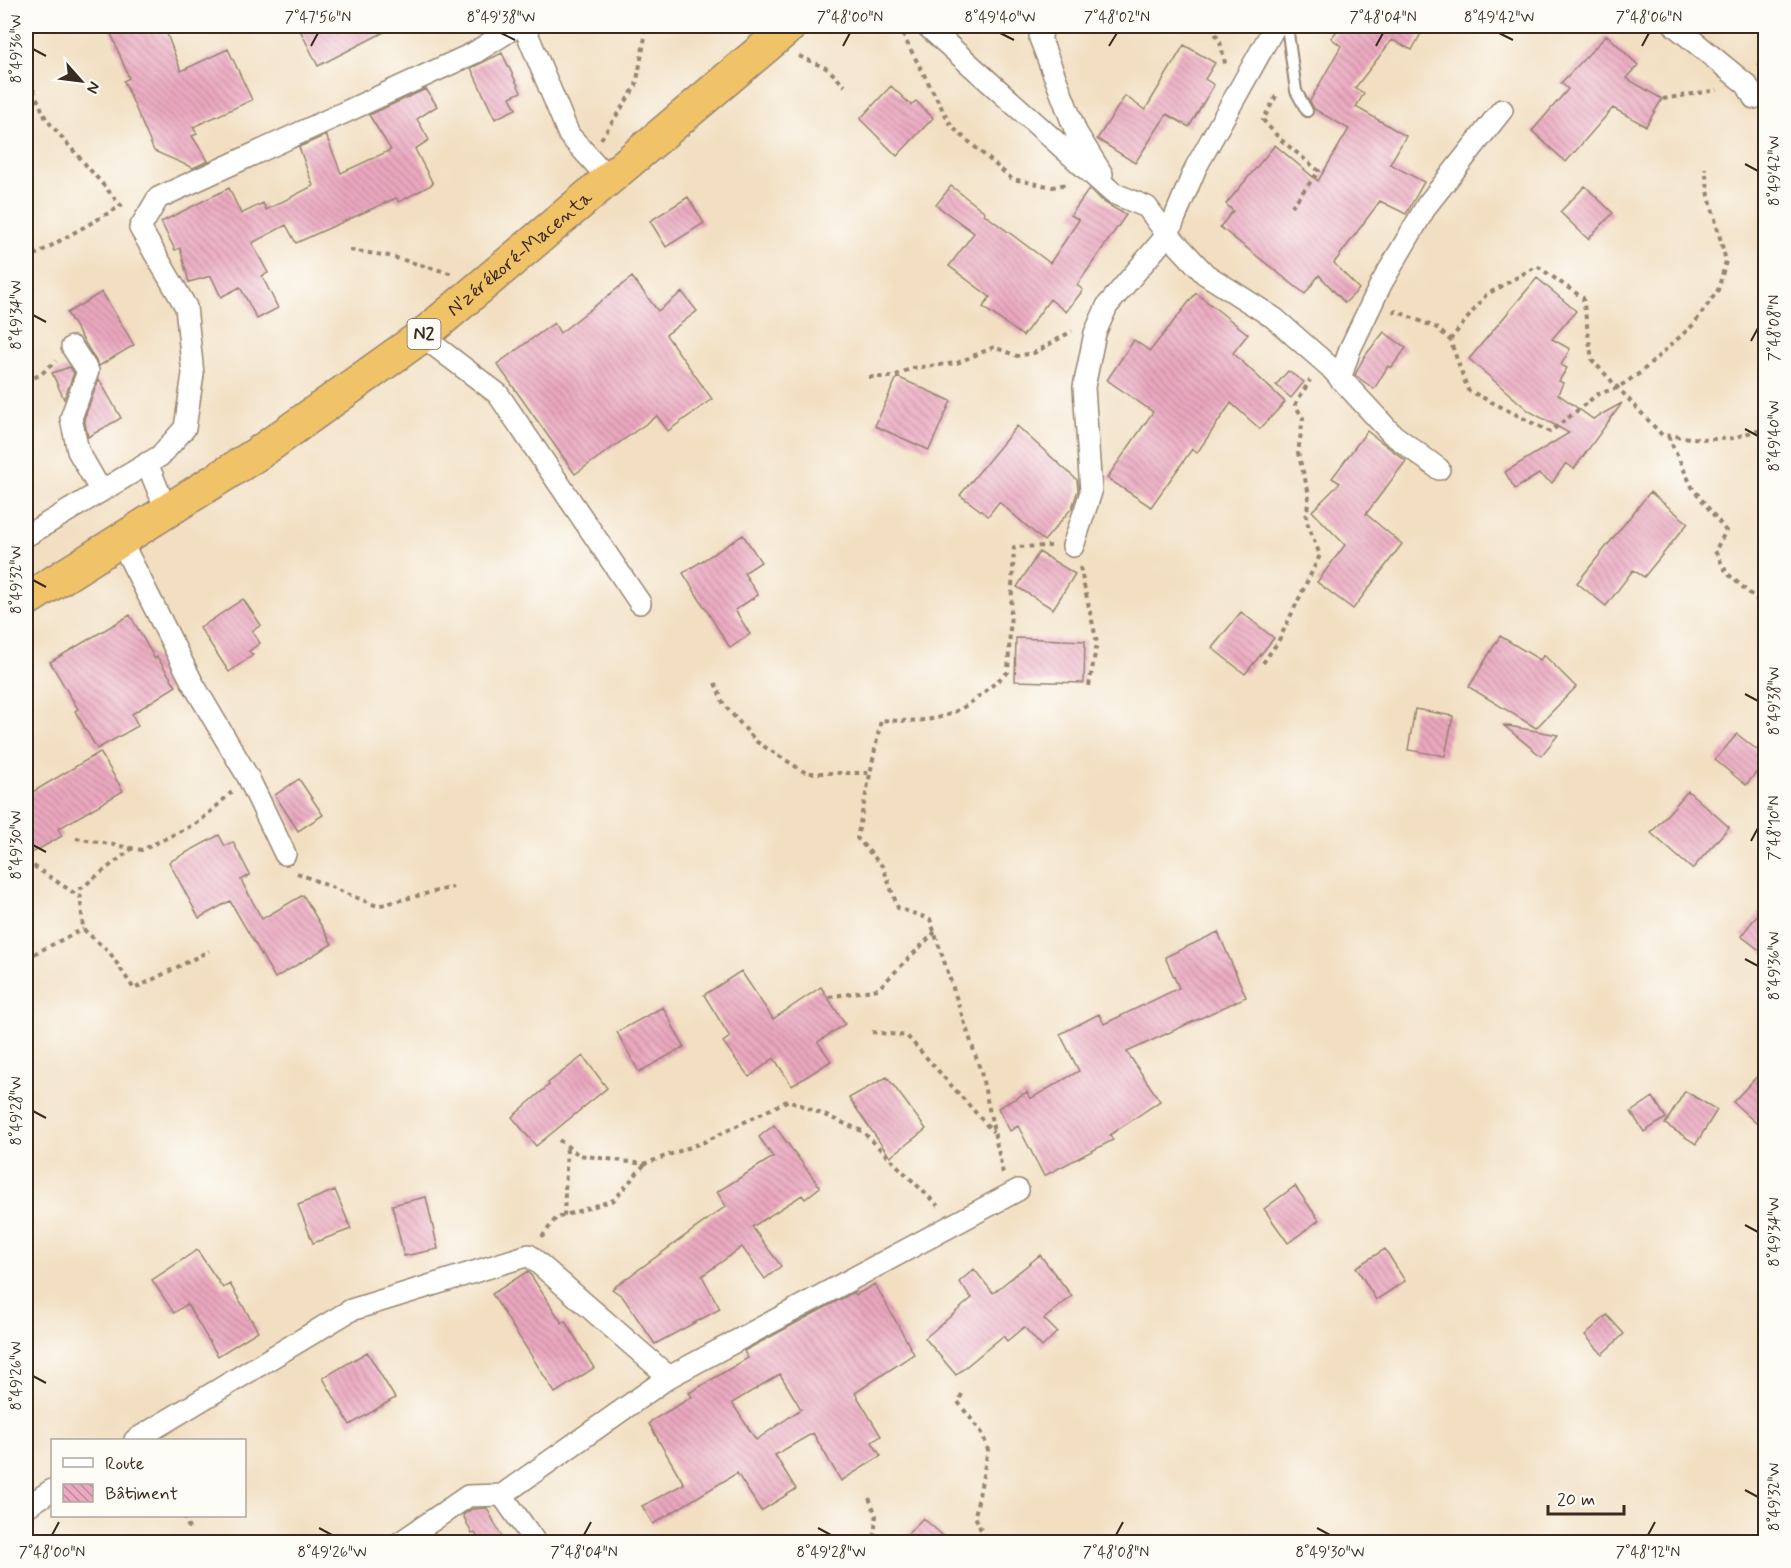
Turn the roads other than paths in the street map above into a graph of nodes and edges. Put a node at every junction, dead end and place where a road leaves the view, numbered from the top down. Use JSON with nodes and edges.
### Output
{"nodes":[{"id":1,"x":517,"y":26,"type":"edge"},
{"id":2,"x":524,"y":26,"type":"edge"},
{"id":3,"x":927,"y":26,"type":"edge"},
{"id":4,"x":1044,"y":26,"type":"edge"},
{"id":5,"x":1275,"y":26,"type":"edge"},
{"id":6,"x":1287,"y":26,"type":"edge"},
{"id":7,"x":1675,"y":26,"type":"edge"},
{"id":8,"x":779,"y":34,"type":"edge"},
{"id":9,"x":1754,"y":98,"type":"dead end"},
{"id":10,"x":1502,"y":110,"type":"dead end"},
{"id":11,"x":1307,"y":111,"type":"road end"},
{"id":12,"x":599,"y":168,"type":"junction"},
{"id":13,"x":1113,"y":193,"type":"junction"},
{"id":14,"x":1168,"y":234,"type":"junction"},
{"id":15,"x":422,"y":336,"type":"junction"},
{"id":16,"x":72,"y":347,"type":"road end"},
{"id":17,"x":1340,"y":379,"type":"junction"},
{"id":18,"x":147,"y":463,"type":"junction"},
{"id":19,"x":1439,"y":470,"type":"dead end"},
{"id":20,"x":101,"y":491,"type":"junction"},
{"id":21,"x":167,"y":512,"type":"junction"},
{"id":22,"x":26,"y":536,"type":"edge"},
{"id":23,"x":121,"y":541,"type":"junction"},
{"id":24,"x":1073,"y":544,"type":"road end"},
{"id":25,"x":26,"y":600,"type":"edge"},
{"id":26,"x":640,"y":603,"type":"dead end"},
{"id":27,"x":285,"y":854,"type":"road end"},
{"id":28,"x":1013,"y":1193,"type":"road end"},
{"id":29,"x":669,"y":1377,"type":"junction"},
{"id":30,"x":137,"y":1439,"type":"edge"},
{"id":31,"x":51,"y":1491,"type":"edge"},
{"id":32,"x":502,"y":1495,"type":"junction"},
{"id":33,"x":26,"y":1507,"type":"edge"},
{"id":34,"x":401,"y":1542,"type":"edge"},
{"id":35,"x":535,"y":1542,"type":"edge"}],
"edges":[{"from":1,"to":18,"type":"street"},
{"from":2,"to":12,"type":"street"},
{"from":3,"to":13,"type":"street"},
{"from":4,"to":13,"type":"street"},
{"from":5,"to":14,"type":"street"},
{"from":6,"to":11,"type":"lane"},
{"from":7,"to":9,"type":"street"},
{"from":8,"to":12,"type":"highway","name":"N'zérékoré-Macenta","number":"N2"},
{"from":10,"to":17,"type":"street"},
{"from":12,"to":15,"type":"highway","name":"N'zérékoré-Macenta","number":"N2"},
{"from":13,"to":14,"type":"street"},
{"from":14,"to":17,"type":"street"},
{"from":14,"to":24,"type":"street"},
{"from":15,"to":21,"type":"highway","name":"N'zérékoré-Macenta","number":"N2"},
{"from":15,"to":26,"type":"street"},
{"from":16,"to":20,"type":"street"},
{"from":17,"to":19,"type":"street"},
{"from":18,"to":20,"type":"street"},
{"from":18,"to":21,"type":"street"},
{"from":20,"to":22,"type":"street"},
{"from":21,"to":23,"type":"highway","name":"N'zérékoré-Macenta","number":"N2"},
{"from":23,"to":25,"type":"highway","name":"N'zérékoré-Macenta","number":"N2"},
{"from":23,"to":27,"type":"street"},
{"from":28,"to":29,"type":"street"},
{"from":29,"to":30,"type":"street"},
{"from":29,"to":32,"type":"street"},
{"from":31,"to":33,"type":"street"},
{"from":32,"to":34,"type":"street"},
{"from":32,"to":35,"type":"street"}]}
